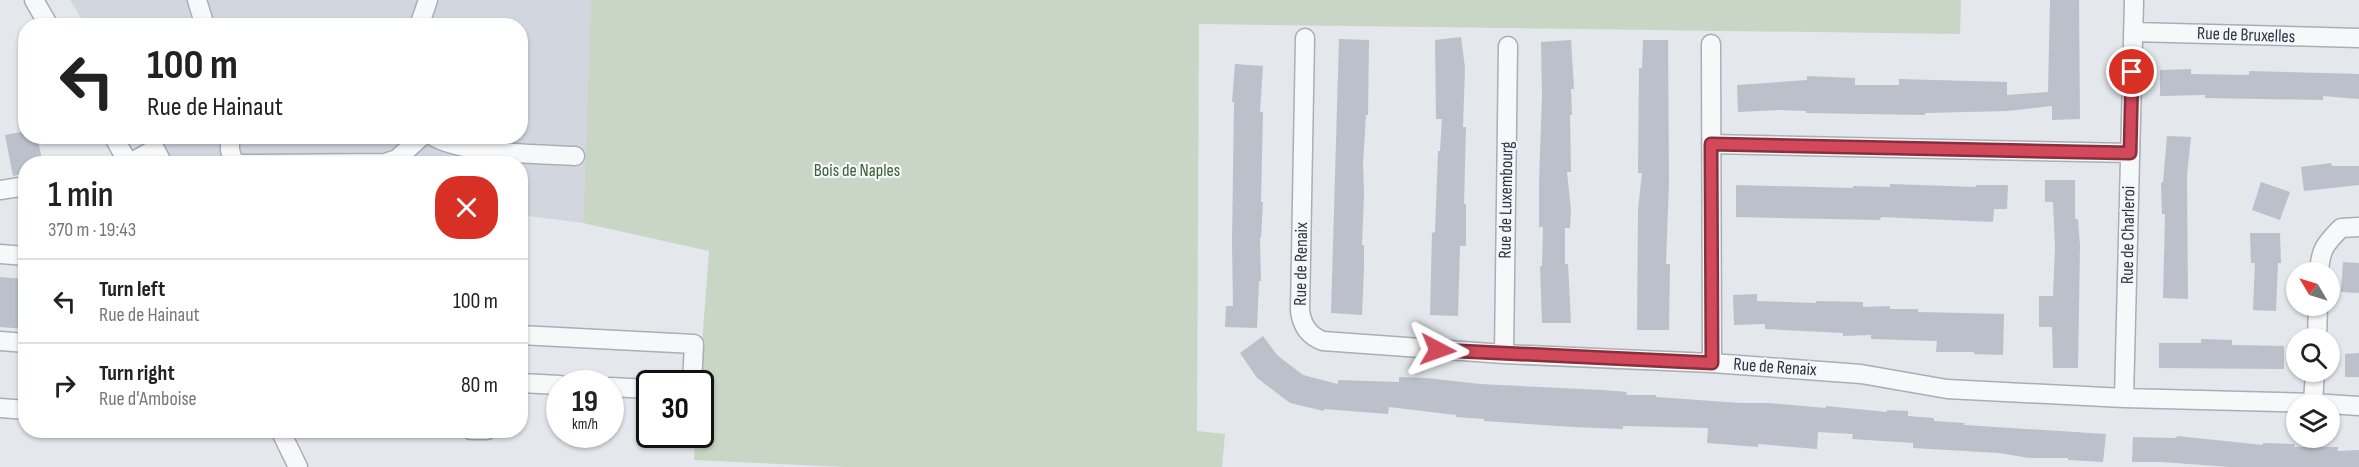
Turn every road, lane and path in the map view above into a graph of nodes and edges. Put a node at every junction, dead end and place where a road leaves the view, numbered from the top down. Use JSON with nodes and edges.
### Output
{"nodes":[{"id":1,"x":33,"y":0,"type":"edge"},
{"id":2,"x":197,"y":0,"type":"edge"},
{"id":3,"x":428,"y":0,"type":"edge"},
{"id":4,"x":2134,"y":0,"type":"edge"},
{"id":5,"x":44,"y":18,"type":"edge"},
{"id":6,"x":203,"y":18,"type":"edge"},
{"id":7,"x":422,"y":18,"type":"edge"},
{"id":8,"x":2133,"y":32,"type":"junction"},
{"id":9,"x":1305,"y":38,"type":"dead end"},
{"id":10,"x":2359,"y":38,"type":"edge"},
{"id":11,"x":1711,"y":44,"type":"dead end"},
{"id":12,"x":1508,"y":46,"type":"dead end"},
{"id":13,"x":414,"y":144,"type":"edge"},
{"id":14,"x":446,"y":144,"type":"edge"},
{"id":15,"x":1711,"y":144,"type":"junction"},
{"id":16,"x":2130,"y":153,"type":"junction"},
{"id":17,"x":142,"y":156,"type":"edge"},
{"id":18,"x":158,"y":156,"type":"edge"},
{"id":19,"x":401,"y":156,"type":"edge"},
{"id":20,"x":575,"y":156,"type":"dead end"},
{"id":21,"x":18,"y":187,"type":"edge"},
{"id":22,"x":0,"y":190,"type":"edge"},
{"id":23,"x":2359,"y":227,"type":"edge"},
{"id":24,"x":0,"y":254,"type":"edge"},
{"id":25,"x":18,"y":255,"type":"edge"},
{"id":26,"x":2320,"y":262,"type":"edge"},
{"id":27,"x":528,"y":335,"type":"edge"},
{"id":28,"x":0,"y":341,"type":"edge"},
{"id":29,"x":18,"y":342,"type":"edge"},
{"id":30,"x":1504,"y":354,"type":"junction"},
{"id":31,"x":1712,"y":363,"type":"junction"},
{"id":32,"x":693,"y":370,"type":"edge"},
{"id":33,"x":528,"y":383,"type":"edge"},
{"id":34,"x":546,"y":384,"type":"edge"},
{"id":35,"x":2124,"y":398,"type":"junction"},
{"id":36,"x":2286,"y":402,"type":"edge"},
{"id":37,"x":2340,"y":405,"type":"edge"},
{"id":38,"x":2359,"y":406,"type":"edge"},
{"id":39,"x":0,"y":408,"type":"edge"},
{"id":40,"x":18,"y":409,"type":"edge"},
{"id":41,"x":284,"y":438,"type":"edge"},
{"id":42,"x":298,"y":467,"type":"edge"}],
"edges":[{"from":1,"to":5,"type":"street"},
{"from":2,"to":6,"type":"street"},
{"from":3,"to":7,"type":"street"},
{"from":4,"to":8,"type":"street","name":"Rue de Charleroi"},
{"from":8,"to":10,"type":"street","name":"Rue de Bruxelles"},
{"from":8,"to":16,"type":"street","name":"Rue de Charleroi"},
{"from":9,"to":30,"type":"street","name":"Rue de Renaix"},
{"from":11,"to":15,"type":"street"},
{"from":12,"to":30,"type":"street","name":"Rue de Luxembourg"},
{"from":13,"to":19,"type":"street"},
{"from":14,"to":20,"type":"street"},
{"from":15,"to":16,"type":"street"},
{"from":15,"to":31,"type":"street"},
{"from":16,"to":35,"type":"street","name":"Rue de Charleroi"},
{"from":17,"to":18,"type":"street"},
{"from":21,"to":22,"type":"street"},
{"from":23,"to":26,"type":"street"},
{"from":24,"to":25,"type":"street"},
{"from":27,"to":32,"type":"street"},
{"from":28,"to":29,"type":"street"},
{"from":30,"to":31,"type":"street","name":"Rue de Renaix"},
{"from":31,"to":35,"type":"street","name":"Rue de Renaix"},
{"from":33,"to":34,"type":"street"},
{"from":35,"to":36,"type":"street","name":"Rue de Renaix"},
{"from":37,"to":38,"type":"street","name":"Rue de Renaix"},
{"from":39,"to":40,"type":"street"},
{"from":41,"to":42,"type":"street"}]}
